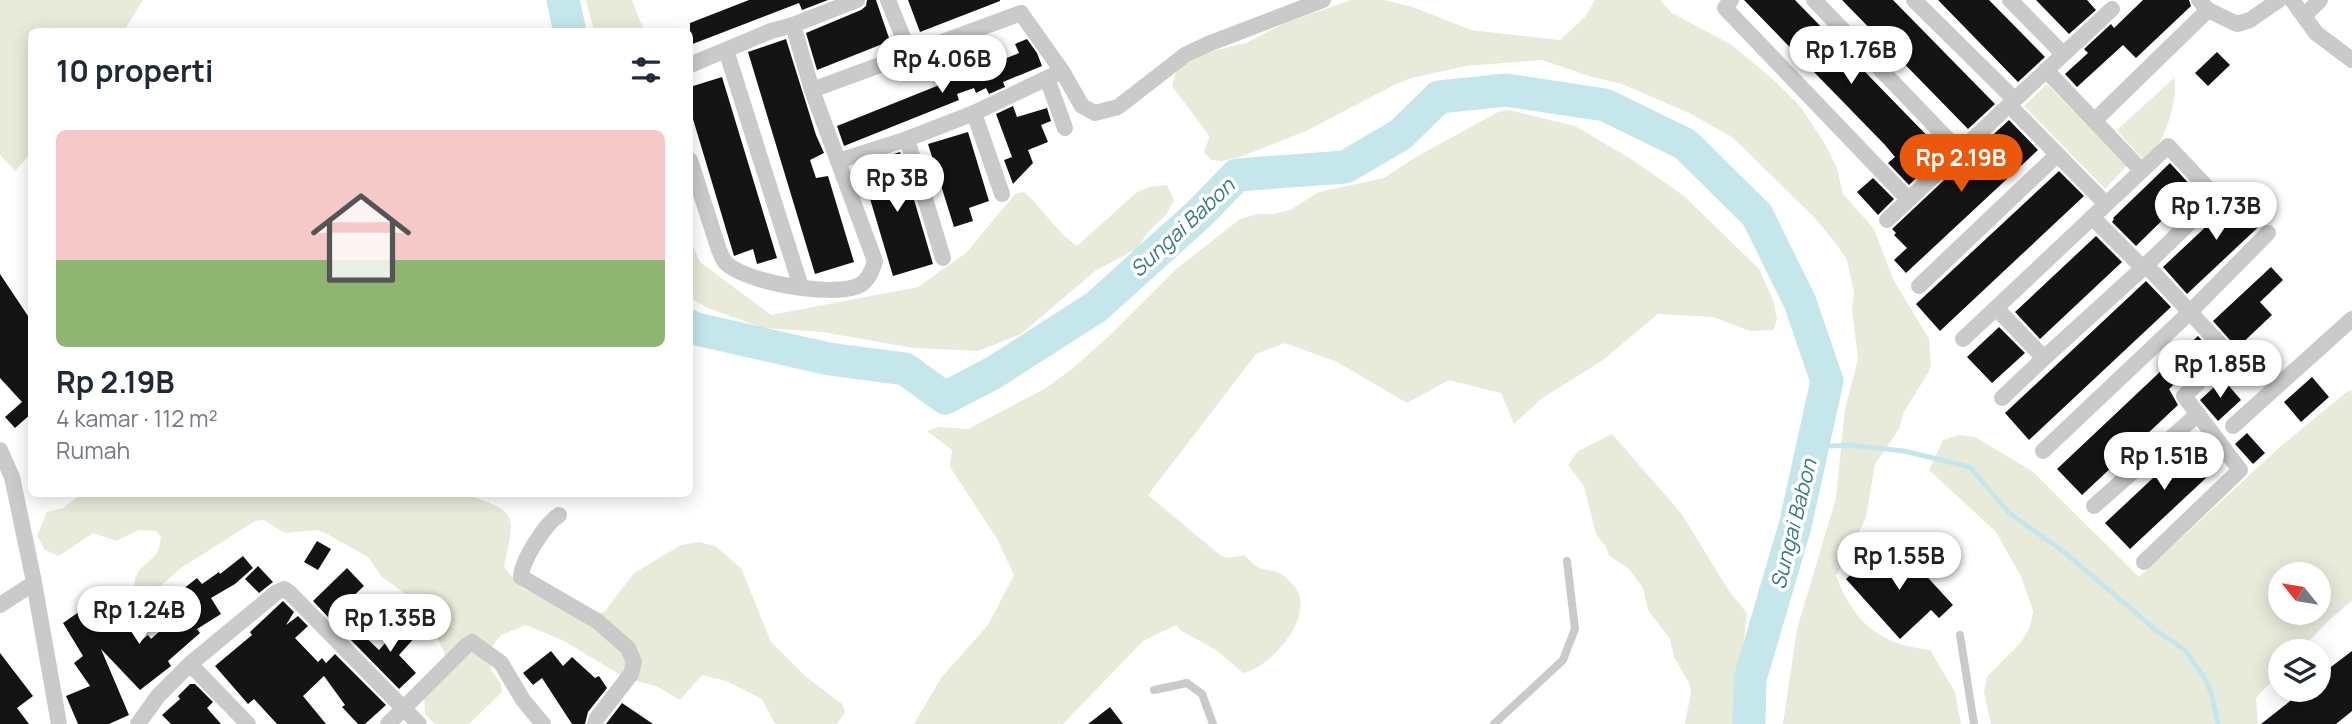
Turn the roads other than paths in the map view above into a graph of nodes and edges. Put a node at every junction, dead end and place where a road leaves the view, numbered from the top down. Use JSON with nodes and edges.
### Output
{"nodes":[{"id":1,"x":857,"y":0,"type":"edge"},
{"id":2,"x":888,"y":0,"type":"edge"},
{"id":3,"x":1323,"y":0,"type":"edge"},
{"id":4,"x":1731,"y":0,"type":"edge"},
{"id":5,"x":1814,"y":0,"type":"edge"},
{"id":6,"x":1914,"y":0,"type":"edge"},
{"id":7,"x":2010,"y":0,"type":"edge"},
{"id":8,"x":2279,"y":0,"type":"edge"},
{"id":9,"x":2292,"y":0,"type":"edge"},
{"id":10,"x":2320,"y":0,"type":"edge"},
{"id":11,"x":2112,"y":3,"type":"edge"},
{"id":12,"x":2203,"y":5,"type":"edge"},
{"id":13,"x":1016,"y":6,"type":"edge"},
{"id":14,"x":2304,"y":16,"type":"junction"},
{"id":15,"x":793,"y":25,"type":"junction"},
{"id":16,"x":726,"y":50,"type":"junction"},
{"id":17,"x":2063,"y":54,"type":"junction"},
{"id":18,"x":910,"y":55,"type":"junction"},
{"id":19,"x":2352,"y":60,"type":"edge"},
{"id":20,"x":693,"y":64,"type":"edge"},
{"id":21,"x":2046,"y":69,"type":"junction"},
{"id":22,"x":1054,"y":75,"type":"junction"},
{"id":23,"x":812,"y":90,"type":"junction"},
{"id":24,"x":2011,"y":102,"type":"junction"},
{"id":25,"x":974,"y":113,"type":"junction"},
{"id":26,"x":2094,"y":121,"type":"junction"},
{"id":27,"x":1065,"y":128,"type":"dead end"},
{"id":28,"x":907,"y":139,"type":"junction"},
{"id":29,"x":1959,"y":150,"type":"junction"},
{"id":30,"x":2057,"y":155,"type":"junction"},
{"id":31,"x":838,"y":161,"type":"junction"},
{"id":32,"x":693,"y":169,"type":"edge"},
{"id":33,"x":2141,"y":170,"type":"junction"},
{"id":34,"x":1002,"y":194,"type":"dead end"},
{"id":35,"x":1908,"y":199,"type":"junction"},
{"id":36,"x":2106,"y":204,"type":"junction"},
{"id":37,"x":2092,"y":217,"type":"junction"},
{"id":38,"x":1887,"y":220,"type":"dead end"},
{"id":39,"x":2268,"y":233,"type":"dead end"},
{"id":40,"x":943,"y":258,"type":"dead end"},
{"id":41,"x":2145,"y":266,"type":"junction"},
{"id":42,"x":1919,"y":286,"type":"dead end"},
{"id":43,"x":802,"y":287,"type":"junction"},
{"id":44,"x":1996,"y":308,"type":"junction"},
{"id":45,"x":2190,"y":312,"type":"junction"},
{"id":46,"x":2352,"y":319,"type":"edge"},
{"id":47,"x":1963,"y":339,"type":"dead end"},
{"id":48,"x":2044,"y":358,"type":"junction"},
{"id":49,"x":2002,"y":398,"type":"dead end"},
{"id":50,"x":2198,"y":414,"type":"junction"},
{"id":51,"x":2233,"y":426,"type":"dead end"},
{"id":52,"x":0,"y":450,"type":"edge"},
{"id":53,"x":2043,"y":451,"type":"dead end"},
{"id":54,"x":2094,"y":506,"type":"dead end"},
{"id":55,"x":559,"y":515,"type":"dead end"},
{"id":56,"x":1567,"y":561,"type":"dead end"},
{"id":57,"x":2144,"y":562,"type":"dead end"},
{"id":58,"x":34,"y":583,"type":"junction"},
{"id":59,"x":0,"y":605,"type":"edge"},
{"id":60,"x":1960,"y":635,"type":"dead end"},
{"id":61,"x":190,"y":664,"type":"junction"},
{"id":62,"x":1154,"y":690,"type":"dead end"},
{"id":63,"x":404,"y":709,"type":"junction"},
{"id":64,"x":59,"y":724,"type":"edge"},
{"id":65,"x":138,"y":724,"type":"edge"},
{"id":66,"x":248,"y":724,"type":"edge"},
{"id":67,"x":388,"y":724,"type":"edge"},
{"id":68,"x":419,"y":724,"type":"edge"},
{"id":69,"x":543,"y":724,"type":"edge"},
{"id":70,"x":595,"y":724,"type":"edge"},
{"id":71,"x":1213,"y":724,"type":"edge"},
{"id":72,"x":1494,"y":724,"type":"edge"},
{"id":73,"x":1974,"y":724,"type":"edge"}],
"edges":[{"from":1,"to":15,"type":"street"},
{"from":2,"to":18,"type":"street"},
{"from":3,"to":22,"type":"street"},
{"from":4,"to":35,"type":"street"},
{"from":5,"to":29,"type":"street"},
{"from":6,"to":24,"type":"street"},
{"from":7,"to":17,"type":"street"},
{"from":8,"to":12,"type":"street"},
{"from":9,"to":14,"type":"street"},
{"from":10,"to":14,"type":"street"},
{"from":11,"to":17,"type":"street"},
{"from":12,"to":26,"type":"street"},
{"from":13,"to":18,"type":"street"},
{"from":13,"to":22,"type":"street"},
{"from":14,"to":19,"type":"street"},
{"from":15,"to":16,"type":"street"},
{"from":15,"to":23,"type":"street"},
{"from":16,"to":20,"type":"street"},
{"from":16,"to":43,"type":"street"},
{"from":17,"to":21,"type":"street"},
{"from":18,"to":23,"type":"street"},
{"from":21,"to":24,"type":"street"},
{"from":21,"to":26,"type":"street"},
{"from":22,"to":25,"type":"street"},
{"from":22,"to":27,"type":"street"},
{"from":23,"to":31,"type":"street"},
{"from":24,"to":29,"type":"street"},
{"from":24,"to":30,"type":"street"},
{"from":25,"to":28,"type":"street"},
{"from":25,"to":34,"type":"street"},
{"from":26,"to":33,"type":"street"},
{"from":28,"to":31,"type":"street"},
{"from":28,"to":40,"type":"street"},
{"from":29,"to":35,"type":"street"},
{"from":30,"to":36,"type":"street"},
{"from":30,"to":42,"type":"street"},
{"from":31,"to":43,"type":"street"},
{"from":32,"to":43,"type":"street"},
{"from":33,"to":36,"type":"street"},
{"from":33,"to":41,"type":"street"},
{"from":35,"to":38,"type":"street"},
{"from":36,"to":37,"type":"street"},
{"from":37,"to":41,"type":"street"},
{"from":37,"to":44,"type":"street"},
{"from":39,"to":45,"type":"street"},
{"from":41,"to":45,"type":"street"},
{"from":41,"to":48,"type":"street"},
{"from":44,"to":47,"type":"street"},
{"from":44,"to":48,"type":"street"},
{"from":45,"to":50,"type":"street"},
{"from":45,"to":53,"type":"street"},
{"from":46,"to":51,"type":"street"},
{"from":48,"to":49,"type":"street"},
{"from":50,"to":54,"type":"street"},
{"from":50,"to":57,"type":"street"},
{"from":52,"to":58,"type":"street"},
{"from":55,"to":70,"type":"street"},
{"from":56,"to":72,"type":"lane"},
{"from":58,"to":59,"type":"street"},
{"from":58,"to":64,"type":"street"},
{"from":60,"to":73,"type":"lane"},
{"from":61,"to":63,"type":"street"},
{"from":61,"to":65,"type":"street"},
{"from":61,"to":66,"type":"street"},
{"from":62,"to":71,"type":"lane"},
{"from":63,"to":67,"type":"street"},
{"from":63,"to":68,"type":"street"},
{"from":63,"to":69,"type":"street"}]}
